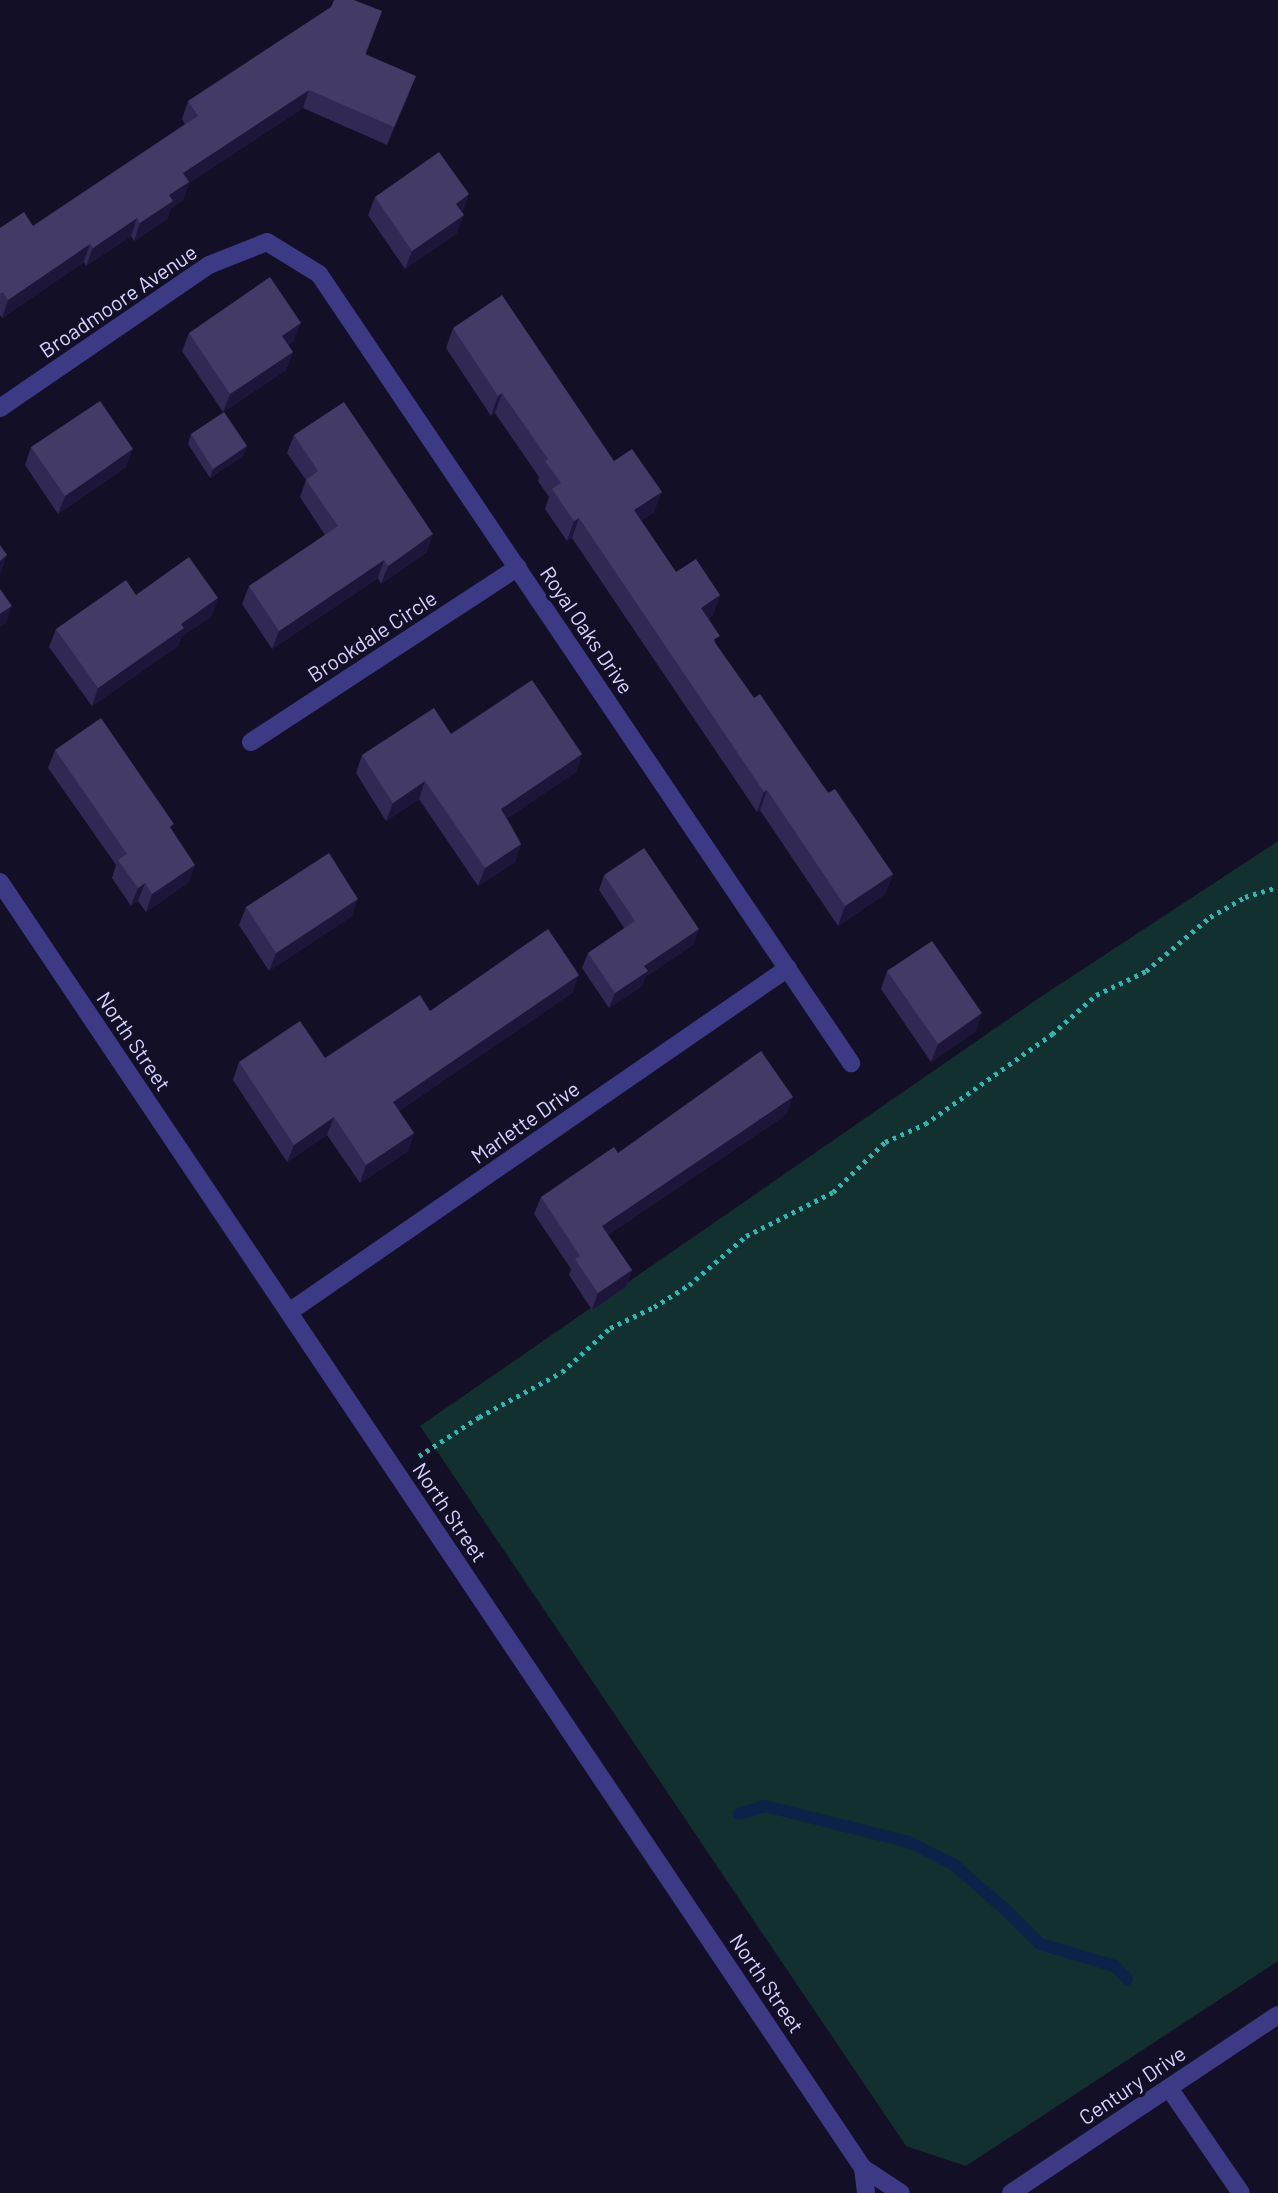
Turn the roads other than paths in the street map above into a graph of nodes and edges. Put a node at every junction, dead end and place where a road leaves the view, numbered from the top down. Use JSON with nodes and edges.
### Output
{"nodes":[{"id":1,"x":267,"y":242,"type":"joint"},
{"id":2,"x":0,"y":408,"type":"edge"},
{"id":3,"x":517,"y":567,"type":"junction"},
{"id":4,"x":251,"y":742,"type":"dead end"},
{"id":5,"x":0,"y":882,"type":"edge"},
{"id":6,"x":788,"y":968,"type":"junction"},
{"id":7,"x":851,"y":1063,"type":"dead end"},
{"id":8,"x":289,"y":1312,"type":"junction"},
{"id":9,"x":1278,"y":2015,"type":"edge"},
{"id":10,"x":1169,"y":2088,"type":"junction"},
{"id":11,"x":863,"y":2168,"type":"junction"},
{"id":12,"x":866,"y":2193,"type":"edge"},
{"id":13,"x":901,"y":2193,"type":"edge"},
{"id":14,"x":1011,"y":2193,"type":"edge"},
{"id":15,"x":1241,"y":2193,"type":"edge"}],
"edges":[{"from":1,"to":2,"type":"street","name":"Broadmoore Avenue"},
{"from":1,"to":3,"type":"street","name":"Royal Oaks Drive"},
{"from":3,"to":4,"type":"street","name":"Brookdale Circle"},
{"from":3,"to":6,"type":"street","name":"Royal Oaks Drive"},
{"from":5,"to":8,"type":"street","name":"North Street"},
{"from":6,"to":7,"type":"street","name":"Royal Oaks Drive"},
{"from":6,"to":8,"type":"street","name":"Marlette Drive"},
{"from":8,"to":11,"type":"street","name":"North Street"},
{"from":9,"to":10,"type":"street","name":"Century Drive"},
{"from":10,"to":14,"type":"street","name":"Century Drive"},
{"from":10,"to":15,"type":"street"},
{"from":11,"to":12,"type":"street","name":"North Street"},
{"from":11,"to":13,"type":"street","name":"North Street"}]}
